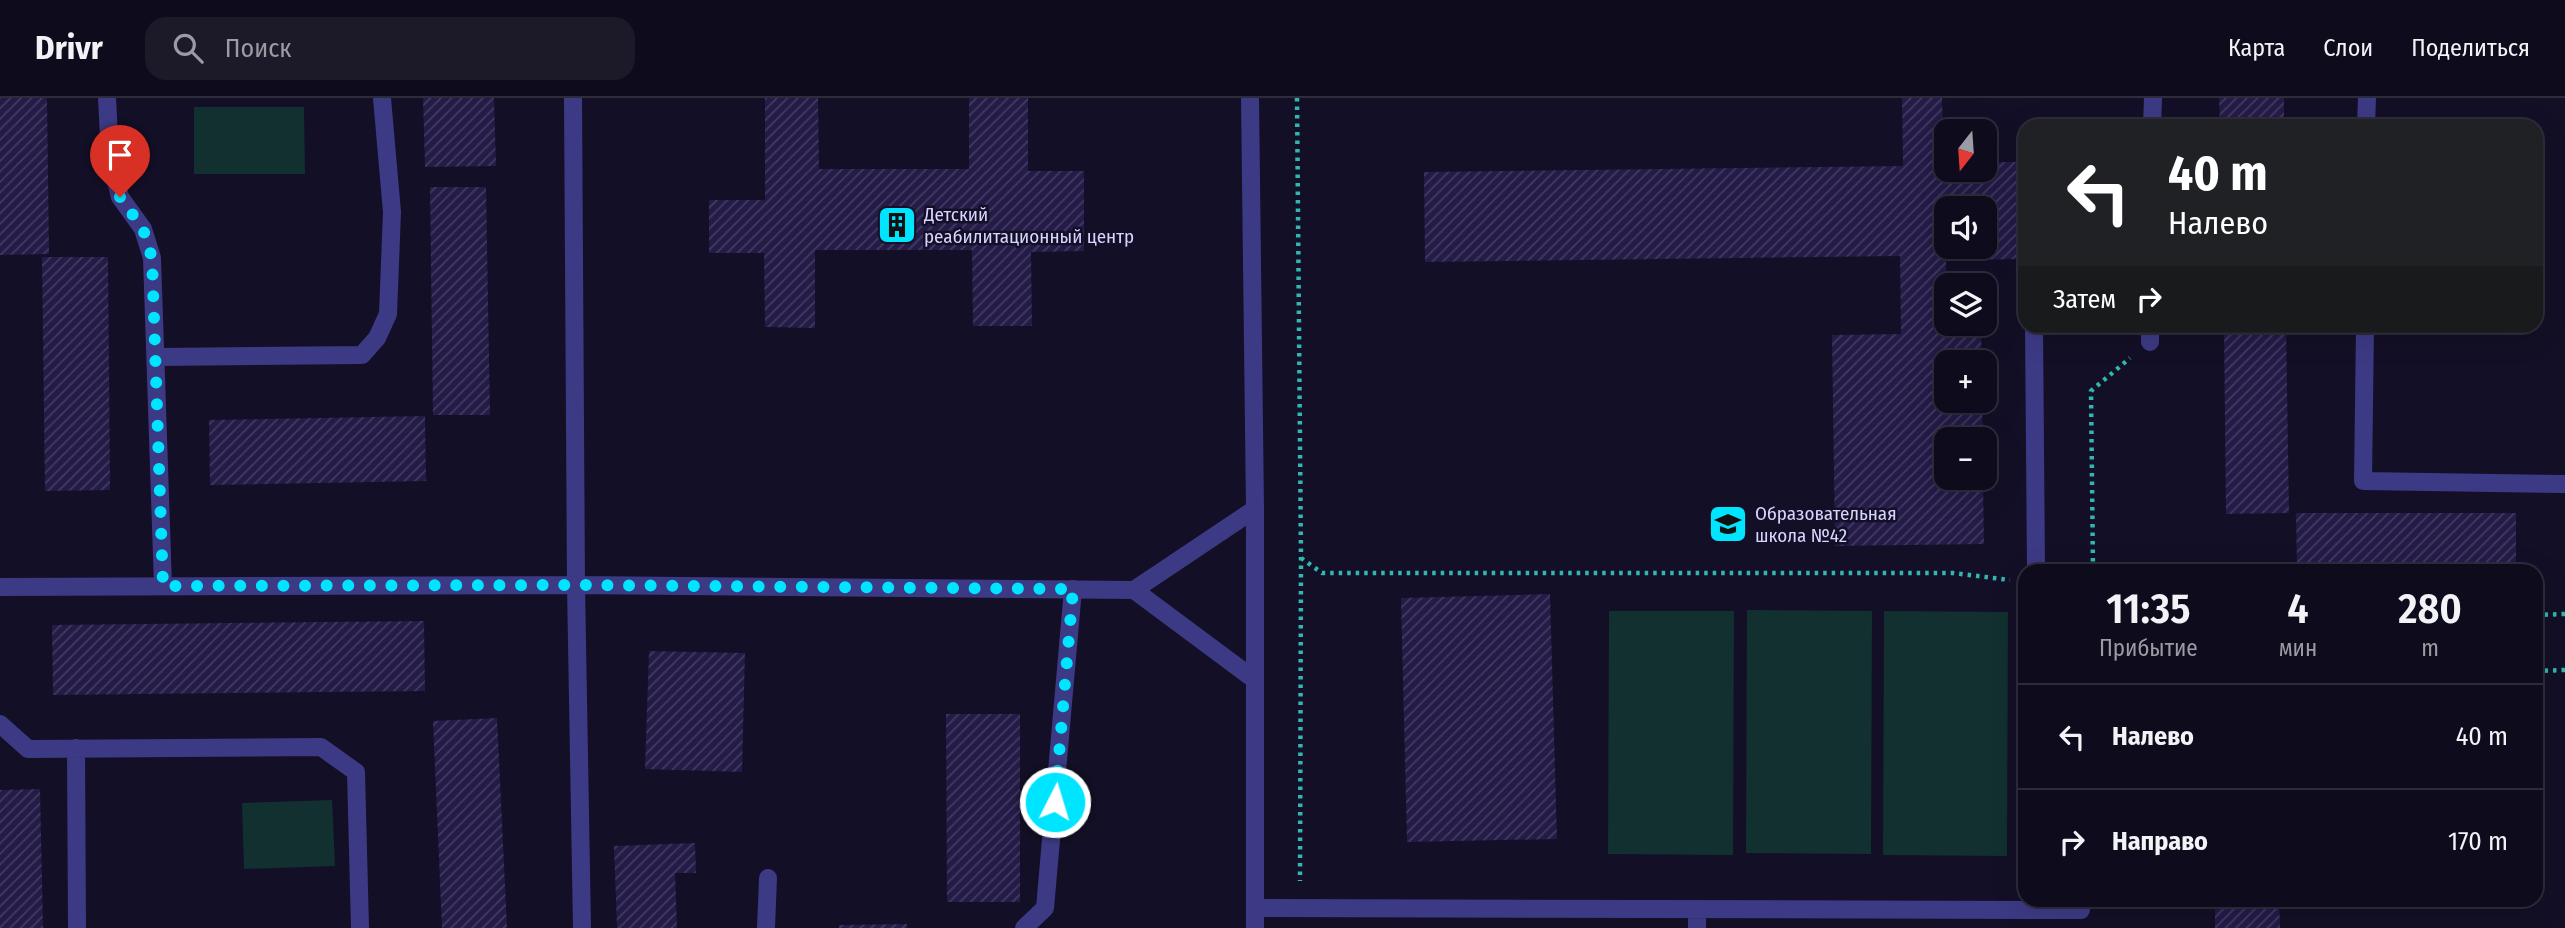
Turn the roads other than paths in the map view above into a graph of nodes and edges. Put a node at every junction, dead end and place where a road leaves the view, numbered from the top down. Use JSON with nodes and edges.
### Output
{"nodes":[{"id":1,"x":107,"y":98,"type":"edge"},
{"id":2,"x":382,"y":98,"type":"edge"},
{"id":3,"x":573,"y":98,"type":"edge"},
{"id":4,"x":1250,"y":98,"type":"edge"},
{"id":5,"x":2152,"y":98,"type":"edge"},
{"id":6,"x":2367,"y":98,"type":"edge"},
{"id":7,"x":2152,"y":119,"type":"edge"},
{"id":8,"x":2366,"y":119,"type":"edge"},
{"id":9,"x":2034,"y":333,"type":"edge"},
{"id":10,"x":2365,"y":333,"type":"edge"},
{"id":11,"x":156,"y":357,"type":"junction"},
{"id":12,"x":2565,"y":484,"type":"edge"},
{"id":13,"x":1255,"y":509,"type":"junction"},
{"id":14,"x":2036,"y":564,"type":"edge"},
{"id":15,"x":576,"y":585,"type":"junction"},
{"id":16,"x":163,"y":586,"type":"junction"},
{"id":17,"x":0,"y":587,"type":"edge"},
{"id":18,"x":1073,"y":589,"type":"junction"},
{"id":19,"x":1134,"y":590,"type":"junction"},
{"id":20,"x":1255,"y":680,"type":"junction"},
{"id":21,"x":0,"y":724,"type":"edge"},
{"id":22,"x":76,"y":748,"type":"junction"},
{"id":23,"x":768,"y":877,"type":"dead end"},
{"id":24,"x":2018,"y":905,"type":"edge"},
{"id":25,"x":2053,"y":907,"type":"edge"},
{"id":26,"x":1255,"y":908,"type":"junction"},
{"id":27,"x":1697,"y":909,"type":"junction"},
{"id":28,"x":2081,"y":910,"type":"dead end"},
{"id":29,"x":77,"y":928,"type":"edge"},
{"id":30,"x":360,"y":928,"type":"edge"},
{"id":31,"x":582,"y":928,"type":"edge"},
{"id":32,"x":766,"y":928,"type":"edge"},
{"id":33,"x":1024,"y":928,"type":"edge"},
{"id":34,"x":1255,"y":928,"type":"edge"},
{"id":35,"x":1697,"y":928,"type":"edge"}],
"edges":[{"from":1,"to":11,"type":"street"},
{"from":2,"to":11,"type":"street"},
{"from":3,"to":15,"type":"street"},
{"from":4,"to":13,"type":"street"},
{"from":5,"to":7,"type":"street"},
{"from":6,"to":8,"type":"street"},
{"from":9,"to":14,"type":"street"},
{"from":10,"to":12,"type":"street"},
{"from":11,"to":16,"type":"street"},
{"from":13,"to":19,"type":"street"},
{"from":13,"to":20,"type":"street"},
{"from":15,"to":16,"type":"street"},
{"from":15,"to":18,"type":"street"},
{"from":15,"to":31,"type":"street"},
{"from":16,"to":17,"type":"street"},
{"from":18,"to":19,"type":"street"},
{"from":18,"to":33,"type":"street"},
{"from":19,"to":20,"type":"street"},
{"from":20,"to":26,"type":"street"},
{"from":21,"to":22,"type":"street"},
{"from":22,"to":29,"type":"street"},
{"from":22,"to":30,"type":"street"},
{"from":23,"to":32,"type":"street"},
{"from":24,"to":27,"type":"street"},
{"from":25,"to":28,"type":"street"},
{"from":26,"to":27,"type":"street"},
{"from":26,"to":34,"type":"street"},
{"from":27,"to":35,"type":"street"}]}
